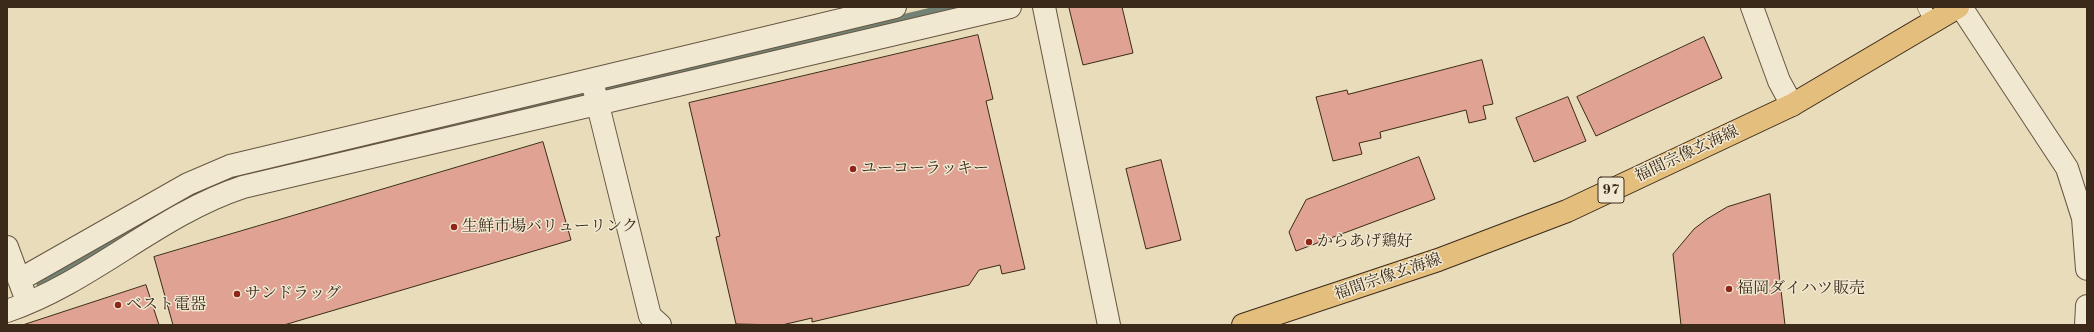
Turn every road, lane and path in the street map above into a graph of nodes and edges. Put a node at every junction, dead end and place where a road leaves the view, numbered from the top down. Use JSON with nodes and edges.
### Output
{"nodes":[{"id":1,"x":895,"y":7,"type":"edge"},
{"id":2,"x":1010,"y":7,"type":"edge"},
{"id":3,"x":1044,"y":7,"type":"edge"},
{"id":4,"x":1752,"y":7,"type":"edge"},
{"id":5,"x":1960,"y":7,"type":"edge"},
{"id":6,"x":1928,"y":15,"type":"edge"},
{"id":7,"x":591,"y":78,"type":"junction"},
{"id":8,"x":597,"y":103,"type":"junction"},
{"id":9,"x":1792,"y":105,"type":"junction"},
{"id":10,"x":370,"y":132,"type":"junction"},
{"id":11,"x":375,"y":156,"type":"junction"},
{"id":12,"x":7,"y":247,"type":"edge"},
{"id":13,"x":2087,"y":269,"type":"edge"},
{"id":14,"x":19,"y":280,"type":"junction"},
{"id":15,"x":27,"y":304,"type":"junction"},
{"id":16,"x":2087,"y":306,"type":"edge"},
{"id":17,"x":7,"y":310,"type":"edge"},
{"id":18,"x":660,"y":325,"type":"edge"},
{"id":19,"x":1109,"y":325,"type":"edge"},
{"id":20,"x":1243,"y":325,"type":"edge"},
{"id":21,"x":2086,"y":325,"type":"edge"}],
"edges":[{"from":1,"to":7,"type":"street"},
{"from":2,"to":8,"type":"street"},
{"from":3,"to":19,"type":"street"},
{"from":4,"to":9,"type":"street"},
{"from":5,"to":6,"type":"main road","name":"福間宗像玄海線","number":"97"},
{"from":5,"to":13,"type":"street"},
{"from":6,"to":9,"type":"main road","name":"福間宗像玄海線","number":"97"},
{"from":7,"to":8,"type":"street"},
{"from":7,"to":10,"type":"street"},
{"from":8,"to":11,"type":"street"},
{"from":8,"to":18,"type":"street"},
{"from":9,"to":20,"type":"main road","name":"福間宗像玄海線","number":"97"},
{"from":10,"to":11,"type":"street"},
{"from":10,"to":14,"type":"street"},
{"from":11,"to":15,"type":"street"},
{"from":12,"to":14,"type":"street"},
{"from":14,"to":15,"type":"street"},
{"from":15,"to":17,"type":"street"},
{"from":16,"to":21,"type":"street"}]}
